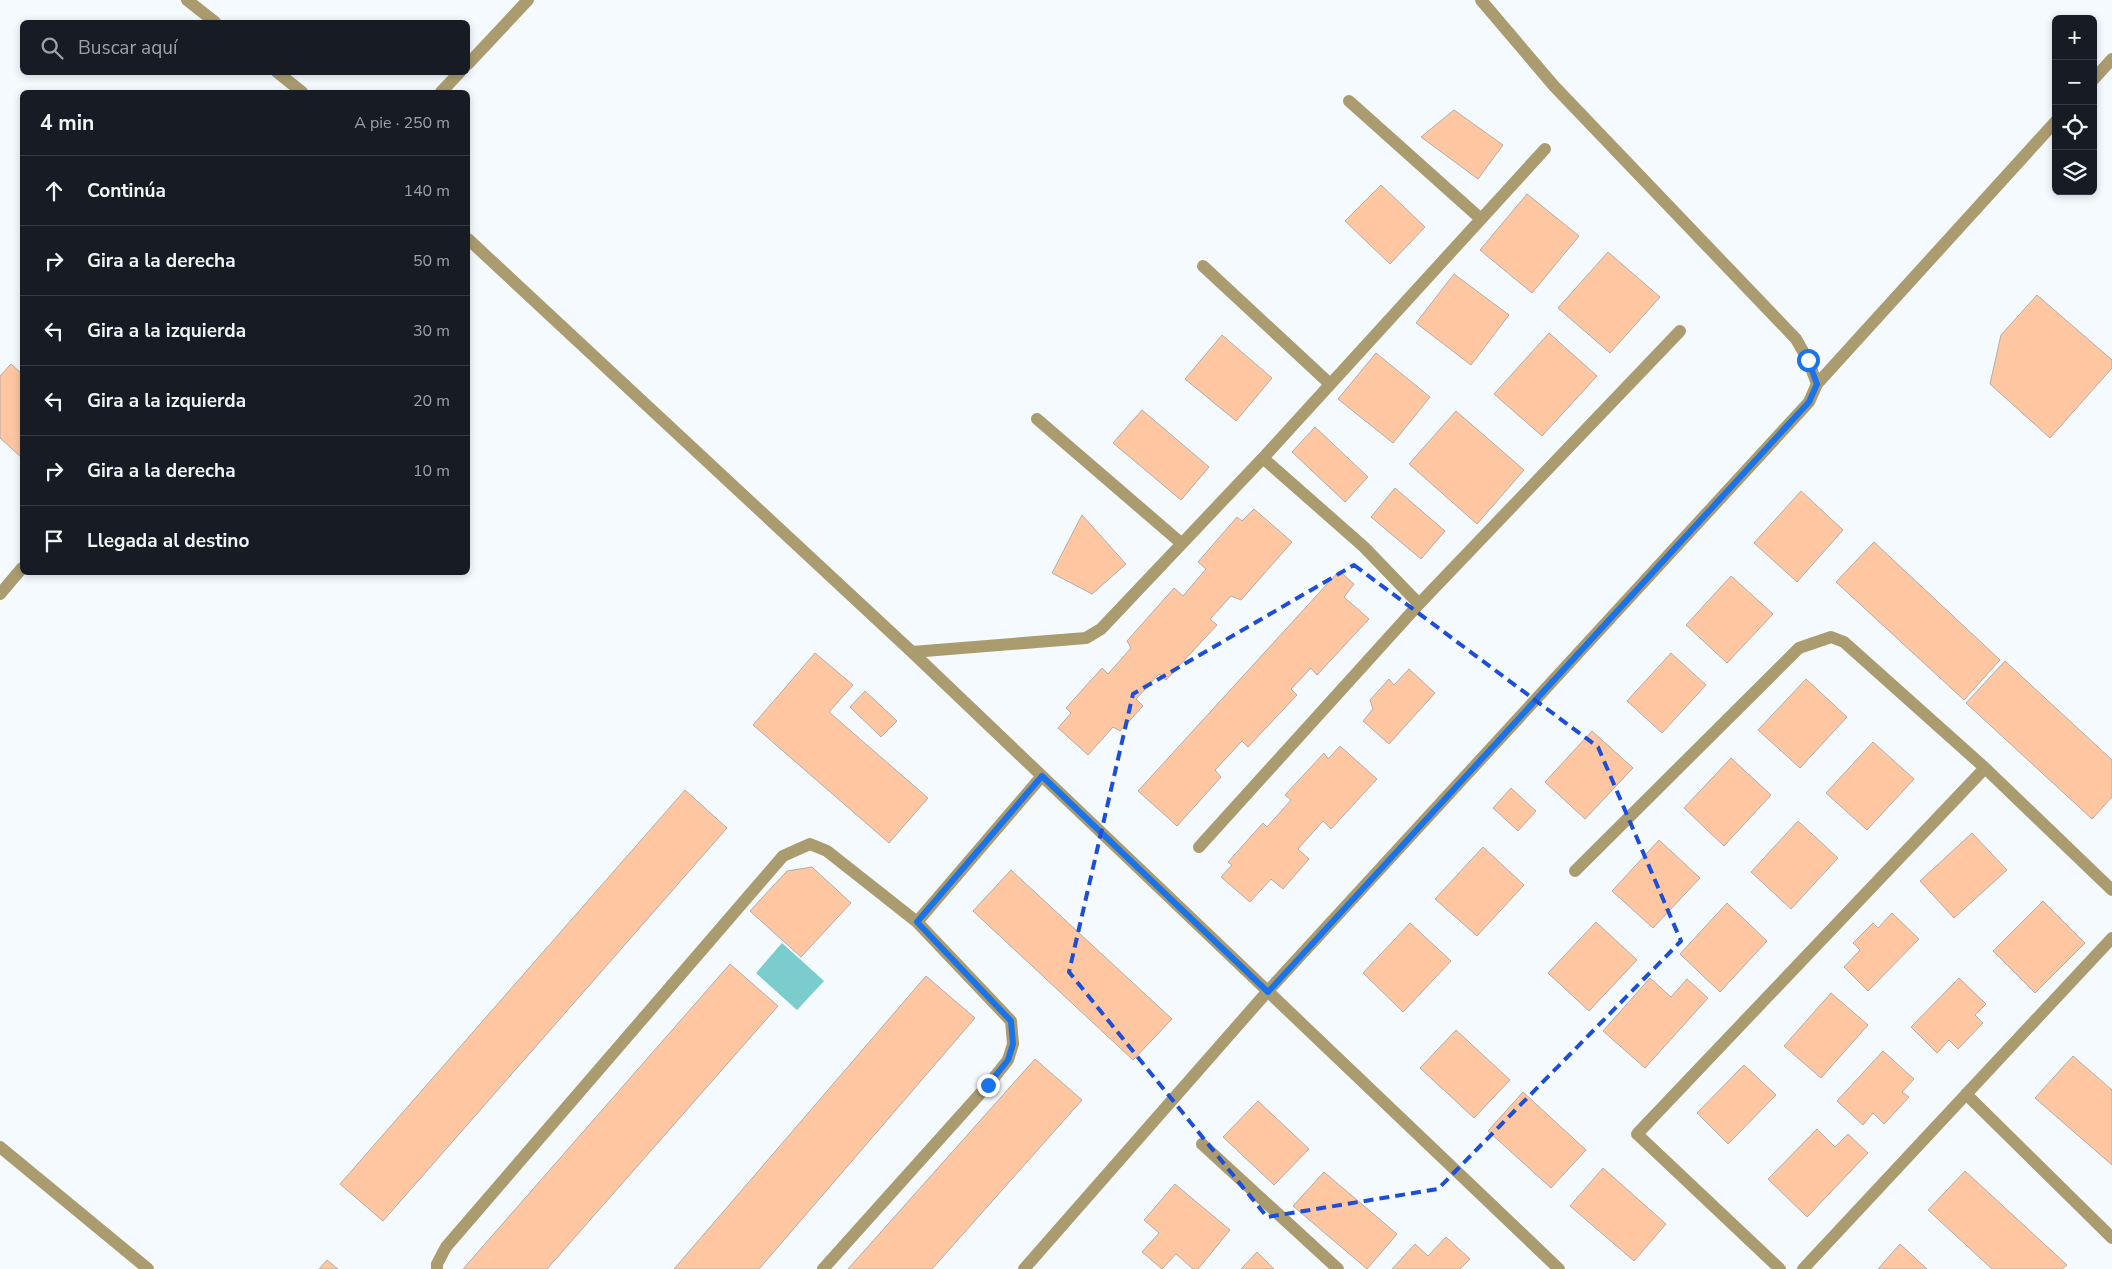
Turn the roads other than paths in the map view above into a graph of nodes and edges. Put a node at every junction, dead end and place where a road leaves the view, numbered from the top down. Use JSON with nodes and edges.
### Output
{"nodes":[{"id":1,"x":187,"y":0,"type":"edge"},
{"id":2,"x":528,"y":0,"type":"edge"},
{"id":3,"x":1481,"y":0,"type":"edge"},
{"id":4,"x":212,"y":20,"type":"edge"},
{"id":5,"x":2112,"y":59,"type":"edge"},
{"id":6,"x":470,"y":62,"type":"edge"},
{"id":7,"x":281,"y":75,"type":"edge"},
{"id":8,"x":457,"y":75,"type":"edge"},
{"id":9,"x":2097,"y":76,"type":"edge"},
{"id":10,"x":300,"y":90,"type":"edge"},
{"id":11,"x":443,"y":90,"type":"edge"},
{"id":12,"x":1349,"y":101,"type":"dead end"},
{"id":13,"x":2052,"y":125,"type":"edge"},
{"id":14,"x":1544,"y":149,"type":"dead end"},
{"id":15,"x":1481,"y":219,"type":"junction"},
{"id":16,"x":470,"y":241,"type":"edge"},
{"id":17,"x":1203,"y":266,"type":"dead end"},
{"id":18,"x":1680,"y":331,"type":"dead end"},
{"id":19,"x":1330,"y":384,"type":"junction"},
{"id":20,"x":1817,"y":384,"type":"junction"},
{"id":21,"x":1037,"y":419,"type":"dead end"},
{"id":22,"x":1263,"y":458,"type":"junction"},
{"id":23,"x":1181,"y":543,"type":"junction"},
{"id":24,"x":20,"y":570,"type":"edge"},
{"id":25,"x":0,"y":594,"type":"edge"},
{"id":26,"x":1419,"y":604,"type":"junction"},
{"id":27,"x":912,"y":652,"type":"junction"},
{"id":28,"x":1985,"y":768,"type":"junction"},
{"id":29,"x":1042,"y":776,"type":"junction"},
{"id":30,"x":1199,"y":847,"type":"dead end"},
{"id":31,"x":1575,"y":871,"type":"dead end"},
{"id":32,"x":2112,"y":890,"type":"edge"},
{"id":33,"x":917,"y":922,"type":"junction"},
{"id":34,"x":2112,"y":938,"type":"edge"},
{"id":35,"x":1268,"y":992,"type":"junction"},
{"id":36,"x":1966,"y":1094,"type":"junction"},
{"id":37,"x":1202,"y":1144,"type":"dead end"},
{"id":38,"x":0,"y":1147,"type":"edge"},
{"id":39,"x":2112,"y":1238,"type":"edge"},
{"id":40,"x":148,"y":1269,"type":"edge"},
{"id":41,"x":437,"y":1269,"type":"edge"},
{"id":42,"x":823,"y":1269,"type":"edge"},
{"id":43,"x":1024,"y":1269,"type":"edge"},
{"id":44,"x":1338,"y":1269,"type":"edge"},
{"id":45,"x":1559,"y":1269,"type":"edge"},
{"id":46,"x":1780,"y":1269,"type":"edge"},
{"id":47,"x":1803,"y":1269,"type":"edge"}],
"edges":[{"from":1,"to":4,"type":"street"},
{"from":2,"to":6,"type":"street"},
{"from":3,"to":20,"type":"street"},
{"from":5,"to":9,"type":"street"},
{"from":7,"to":10,"type":"street"},
{"from":8,"to":11,"type":"street"},
{"from":12,"to":15,"type":"street"},
{"from":13,"to":20,"type":"street"},
{"from":14,"to":15,"type":"street"},
{"from":15,"to":19,"type":"street"},
{"from":16,"to":27,"type":"street"},
{"from":17,"to":19,"type":"street"},
{"from":18,"to":26,"type":"street"},
{"from":19,"to":22,"type":"street"},
{"from":20,"to":35,"type":"street"},
{"from":21,"to":23,"type":"street"},
{"from":22,"to":23,"type":"street"},
{"from":22,"to":26,"type":"street"},
{"from":23,"to":27,"type":"street"},
{"from":24,"to":25,"type":"street"},
{"from":26,"to":30,"type":"street"},
{"from":27,"to":29,"type":"street"},
{"from":28,"to":31,"type":"street"},
{"from":28,"to":32,"type":"street"},
{"from":28,"to":46,"type":"street"},
{"from":29,"to":33,"type":"street"},
{"from":29,"to":35,"type":"street"},
{"from":33,"to":41,"type":"street"},
{"from":33,"to":42,"type":"street"},
{"from":34,"to":36,"type":"street"},
{"from":35,"to":43,"type":"street"},
{"from":35,"to":45,"type":"street"},
{"from":36,"to":39,"type":"street"},
{"from":36,"to":47,"type":"street"},
{"from":37,"to":44,"type":"street"},
{"from":38,"to":40,"type":"street"}]}
